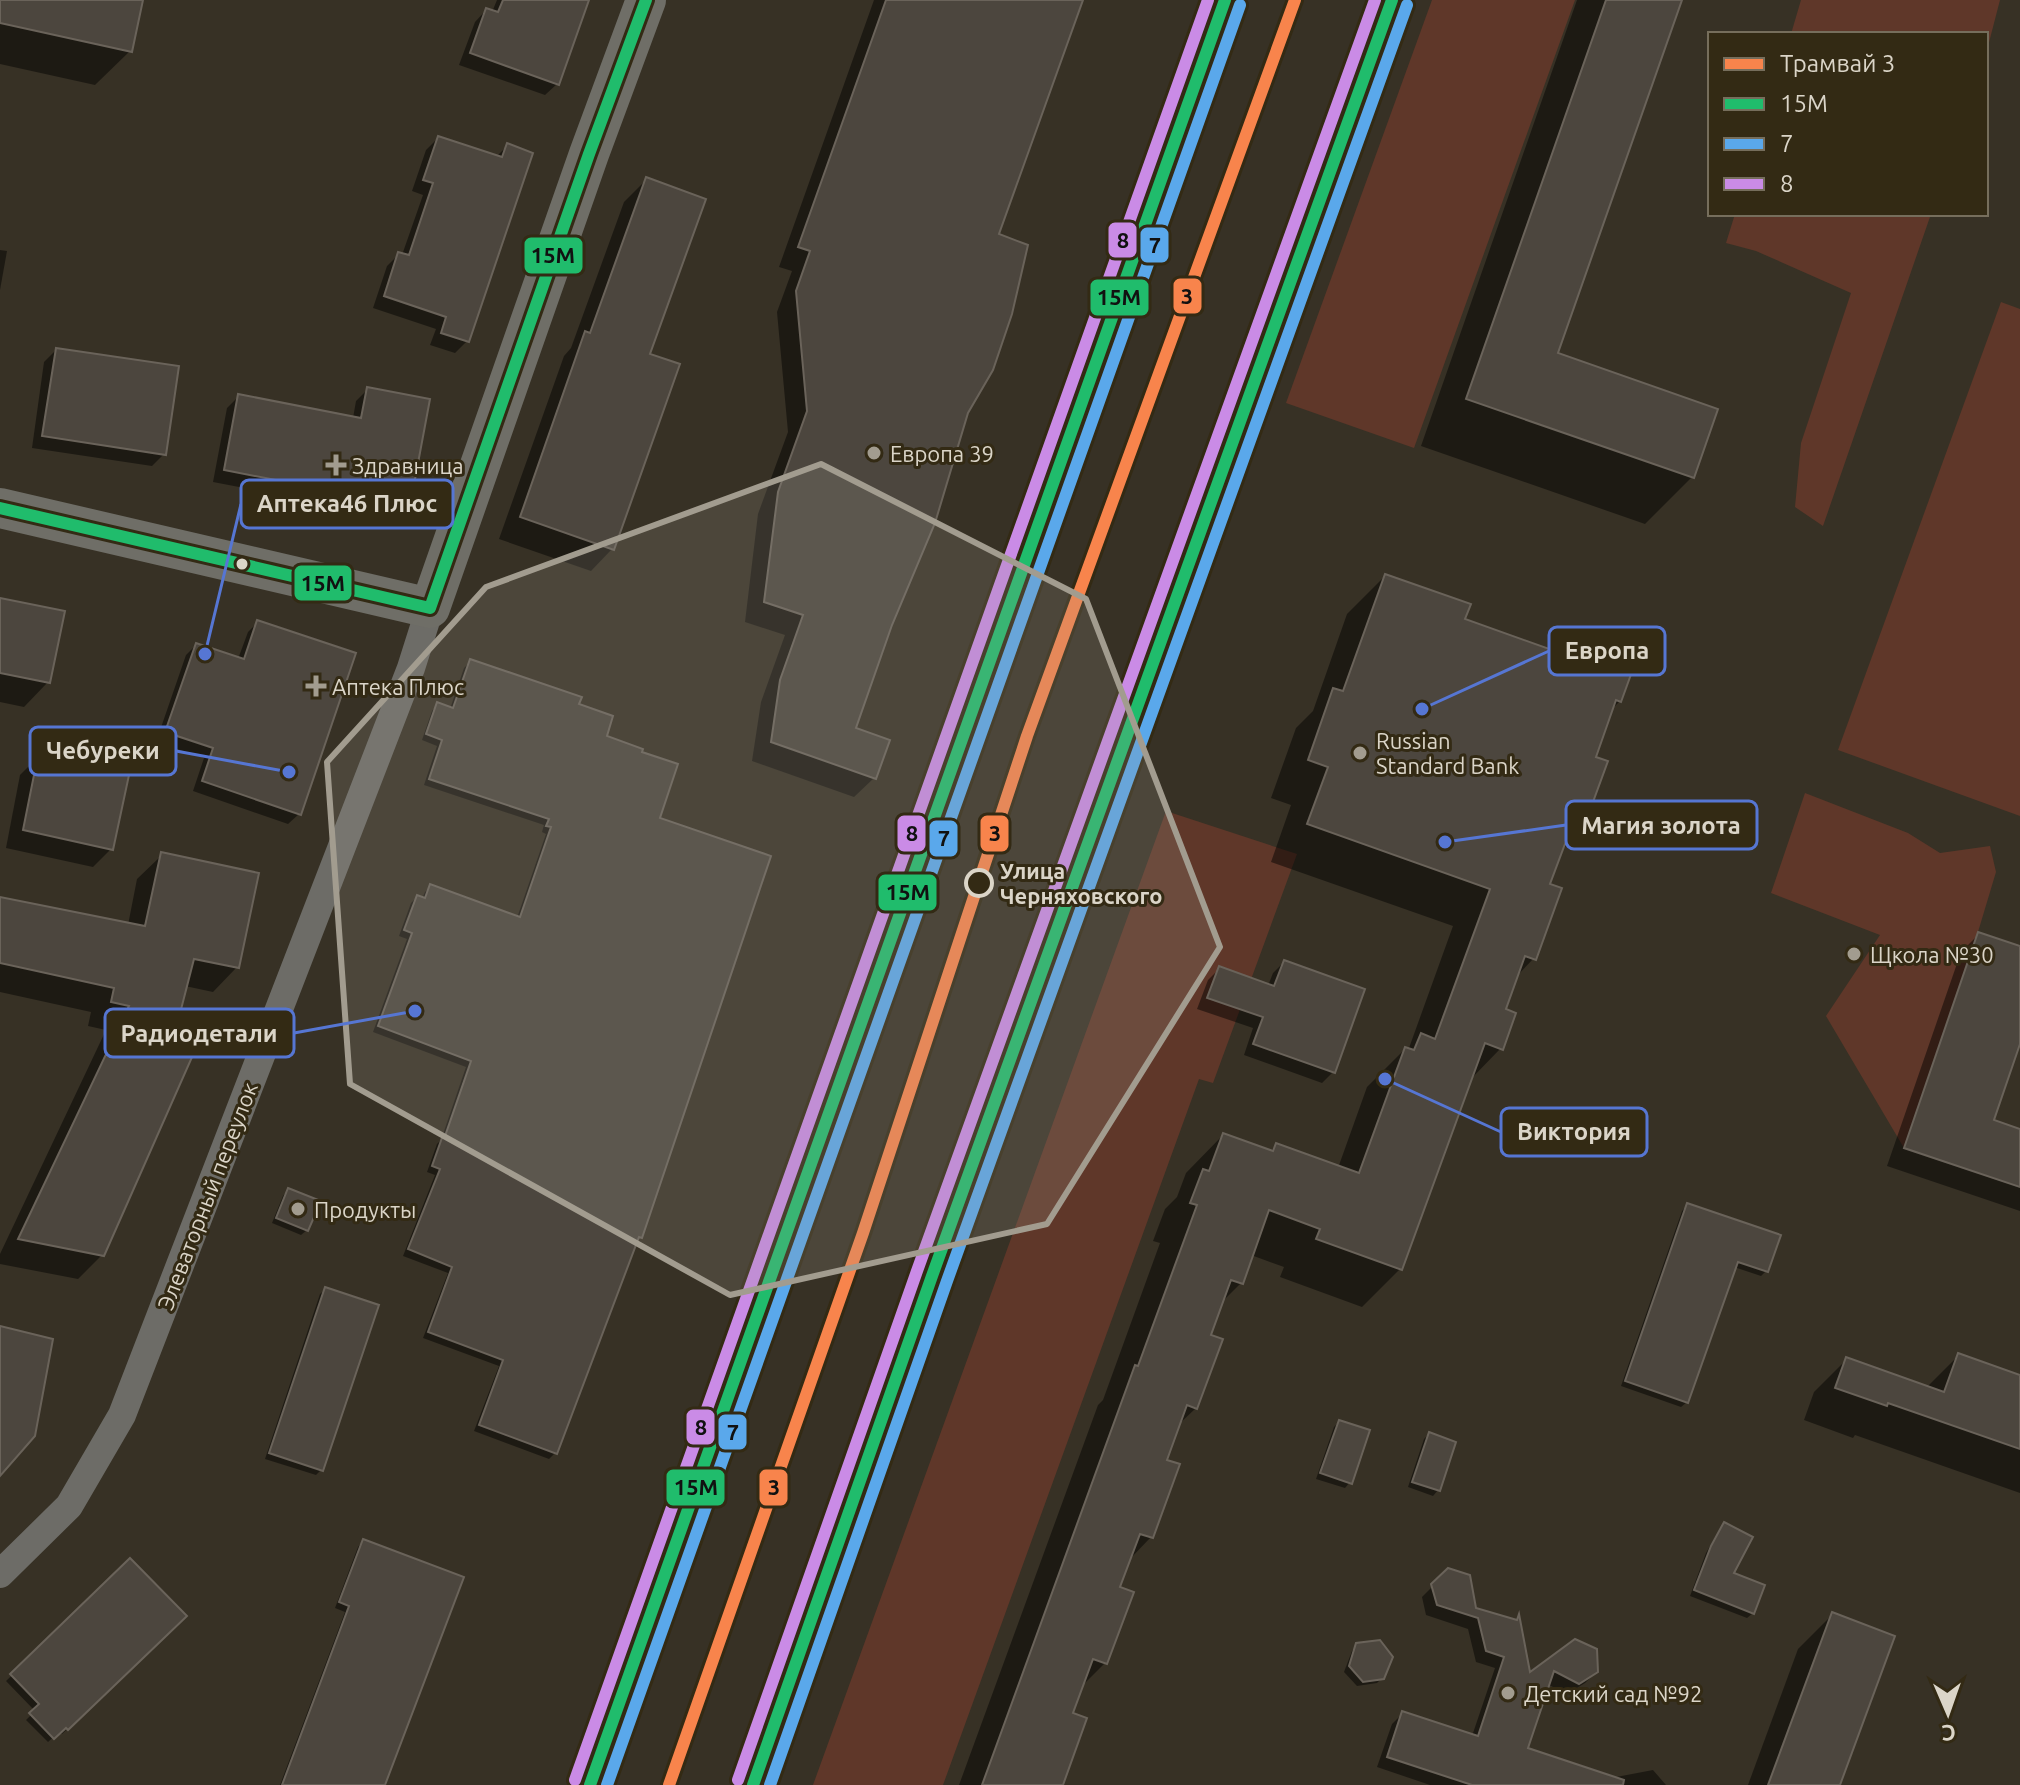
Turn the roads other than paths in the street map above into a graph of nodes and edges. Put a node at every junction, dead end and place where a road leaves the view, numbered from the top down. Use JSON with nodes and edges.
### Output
{"nodes":[{"id":1,"x":646,"y":0,"type":"edge"},
{"id":2,"x":1225,"y":0,"type":"edge"},
{"id":3,"x":1392,"y":0,"type":"edge"},
{"id":4,"x":0,"y":508,"type":"edge"},
{"id":5,"x":430,"y":608,"type":"junction"},
{"id":6,"x":0,"y":1574,"type":"edge"},
{"id":7,"x":590,"y":1785,"type":"edge"},
{"id":8,"x":753,"y":1785,"type":"edge"}],
"edges":[{"from":1,"to":5,"type":"main road"},
{"from":2,"to":7,"type":"main road"},
{"from":3,"to":8,"type":"main road"},
{"from":4,"to":5,"type":"main road"},
{"from":5,"to":6,"type":"street","name":"Элеваторный переулок"}]}
